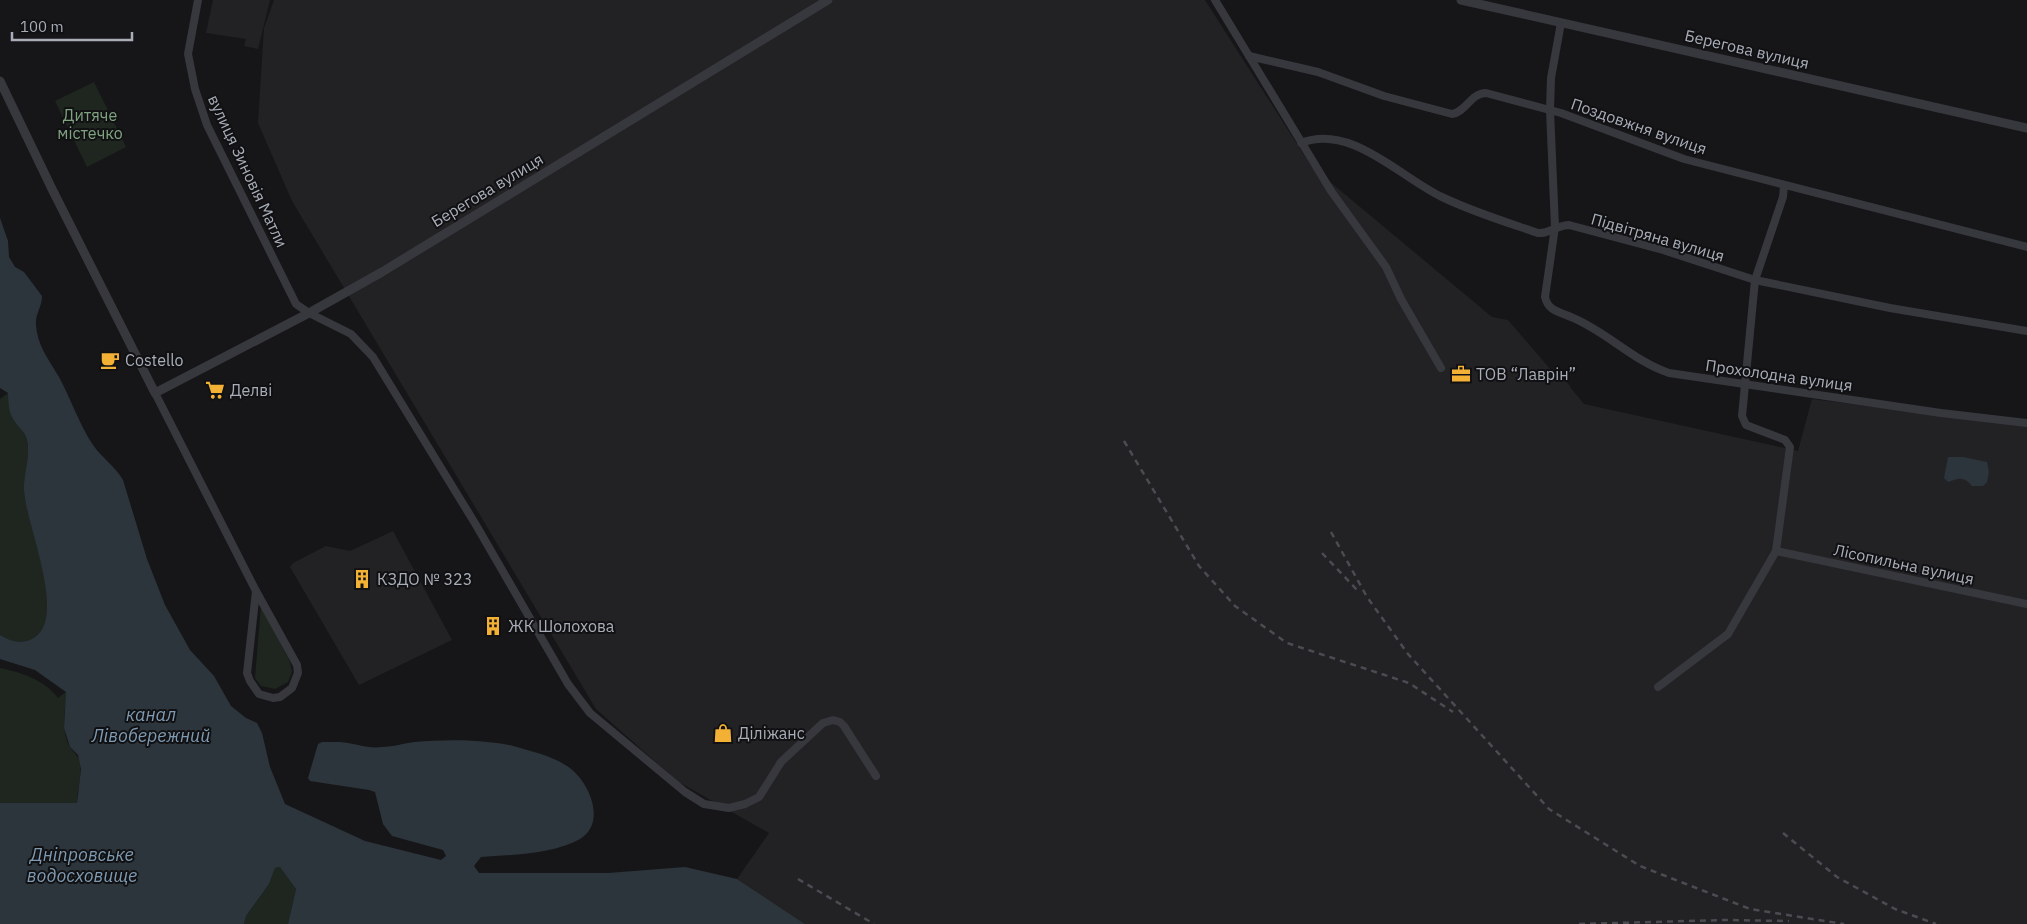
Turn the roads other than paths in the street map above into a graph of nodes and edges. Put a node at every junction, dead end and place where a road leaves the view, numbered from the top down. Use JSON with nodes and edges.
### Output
{"nodes":[{"id":1,"x":198,"y":0,"type":"edge"},
{"id":2,"x":828,"y":0,"type":"edge"},
{"id":3,"x":1215,"y":0,"type":"edge"},
{"id":4,"x":1461,"y":0,"type":"edge"},
{"id":5,"x":1560,"y":23,"type":"junction"},
{"id":6,"x":1249,"y":56,"type":"junction"},
{"id":7,"x":0,"y":81,"type":"edge"},
{"id":8,"x":1550,"y":110,"type":"junction"},
{"id":9,"x":2027,"y":128,"type":"edge"},
{"id":10,"x":1301,"y":143,"type":"junction"},
{"id":11,"x":1784,"y":186,"type":"junction"},
{"id":12,"x":1555,"y":227,"type":"junction"},
{"id":13,"x":2027,"y":247,"type":"edge"},
{"id":14,"x":1755,"y":280,"type":"junction"},
{"id":15,"x":309,"y":313,"type":"junction"},
{"id":16,"x":2027,"y":331,"type":"edge"},
{"id":17,"x":1441,"y":368,"type":"dead end"},
{"id":18,"x":1743,"y":382,"type":"junction"},
{"id":19,"x":155,"y":393,"type":"junction"},
{"id":20,"x":2027,"y":422,"type":"edge"},
{"id":21,"x":1776,"y":551,"type":"junction"},
{"id":22,"x":256,"y":591,"type":"junction"},
{"id":23,"x":2027,"y":604,"type":"edge"},
{"id":24,"x":1658,"y":687,"type":"dead end"},
{"id":25,"x":876,"y":776,"type":"dead end"}],
"edges":[{"from":1,"to":15,"type":"street","name":"вулиця Зиновія Матли"},
{"from":2,"to":15,"type":"street","name":"Берегова вулиця"},
{"from":3,"to":6,"type":"street"},
{"from":4,"to":5,"type":"street","name":"Берегова вулиця"},
{"from":5,"to":8,"type":"street"},
{"from":5,"to":9,"type":"street","name":"Берегова вулиця"},
{"from":6,"to":8,"type":"street","name":"Поздовжня вулиця"},
{"from":6,"to":10,"type":"street"},
{"from":7,"to":19,"type":"street"},
{"from":8,"to":11,"type":"street","name":"Поздовжня вулиця"},
{"from":8,"to":12,"type":"street"},
{"from":10,"to":12,"type":"street","name":"Підвітряна вулиця"},
{"from":10,"to":17,"type":"street"},
{"from":11,"to":13,"type":"street","name":"Поздовжня вулиця"},
{"from":11,"to":14,"type":"street"},
{"from":12,"to":14,"type":"street","name":"Підвітряна вулиця"},
{"from":12,"to":18,"type":"street","name":"Прохолодна вулиця"},
{"from":14,"to":16,"type":"street","name":"Підвітряна вулиця"},
{"from":14,"to":18,"type":"street"},
{"from":15,"to":19,"type":"street","name":"Берегова вулиця"},
{"from":15,"to":25,"type":"street","name":"вулиця Зиновія Матли"},
{"from":18,"to":20,"type":"street","name":"Прохолодна вулиця"},
{"from":18,"to":21,"type":"street"},
{"from":19,"to":22,"type":"street"},
{"from":21,"to":23,"type":"street","name":"Лісопильна вулиця"},
{"from":21,"to":24,"type":"street"},
{"from":22,"to":22,"type":"street"}]}
